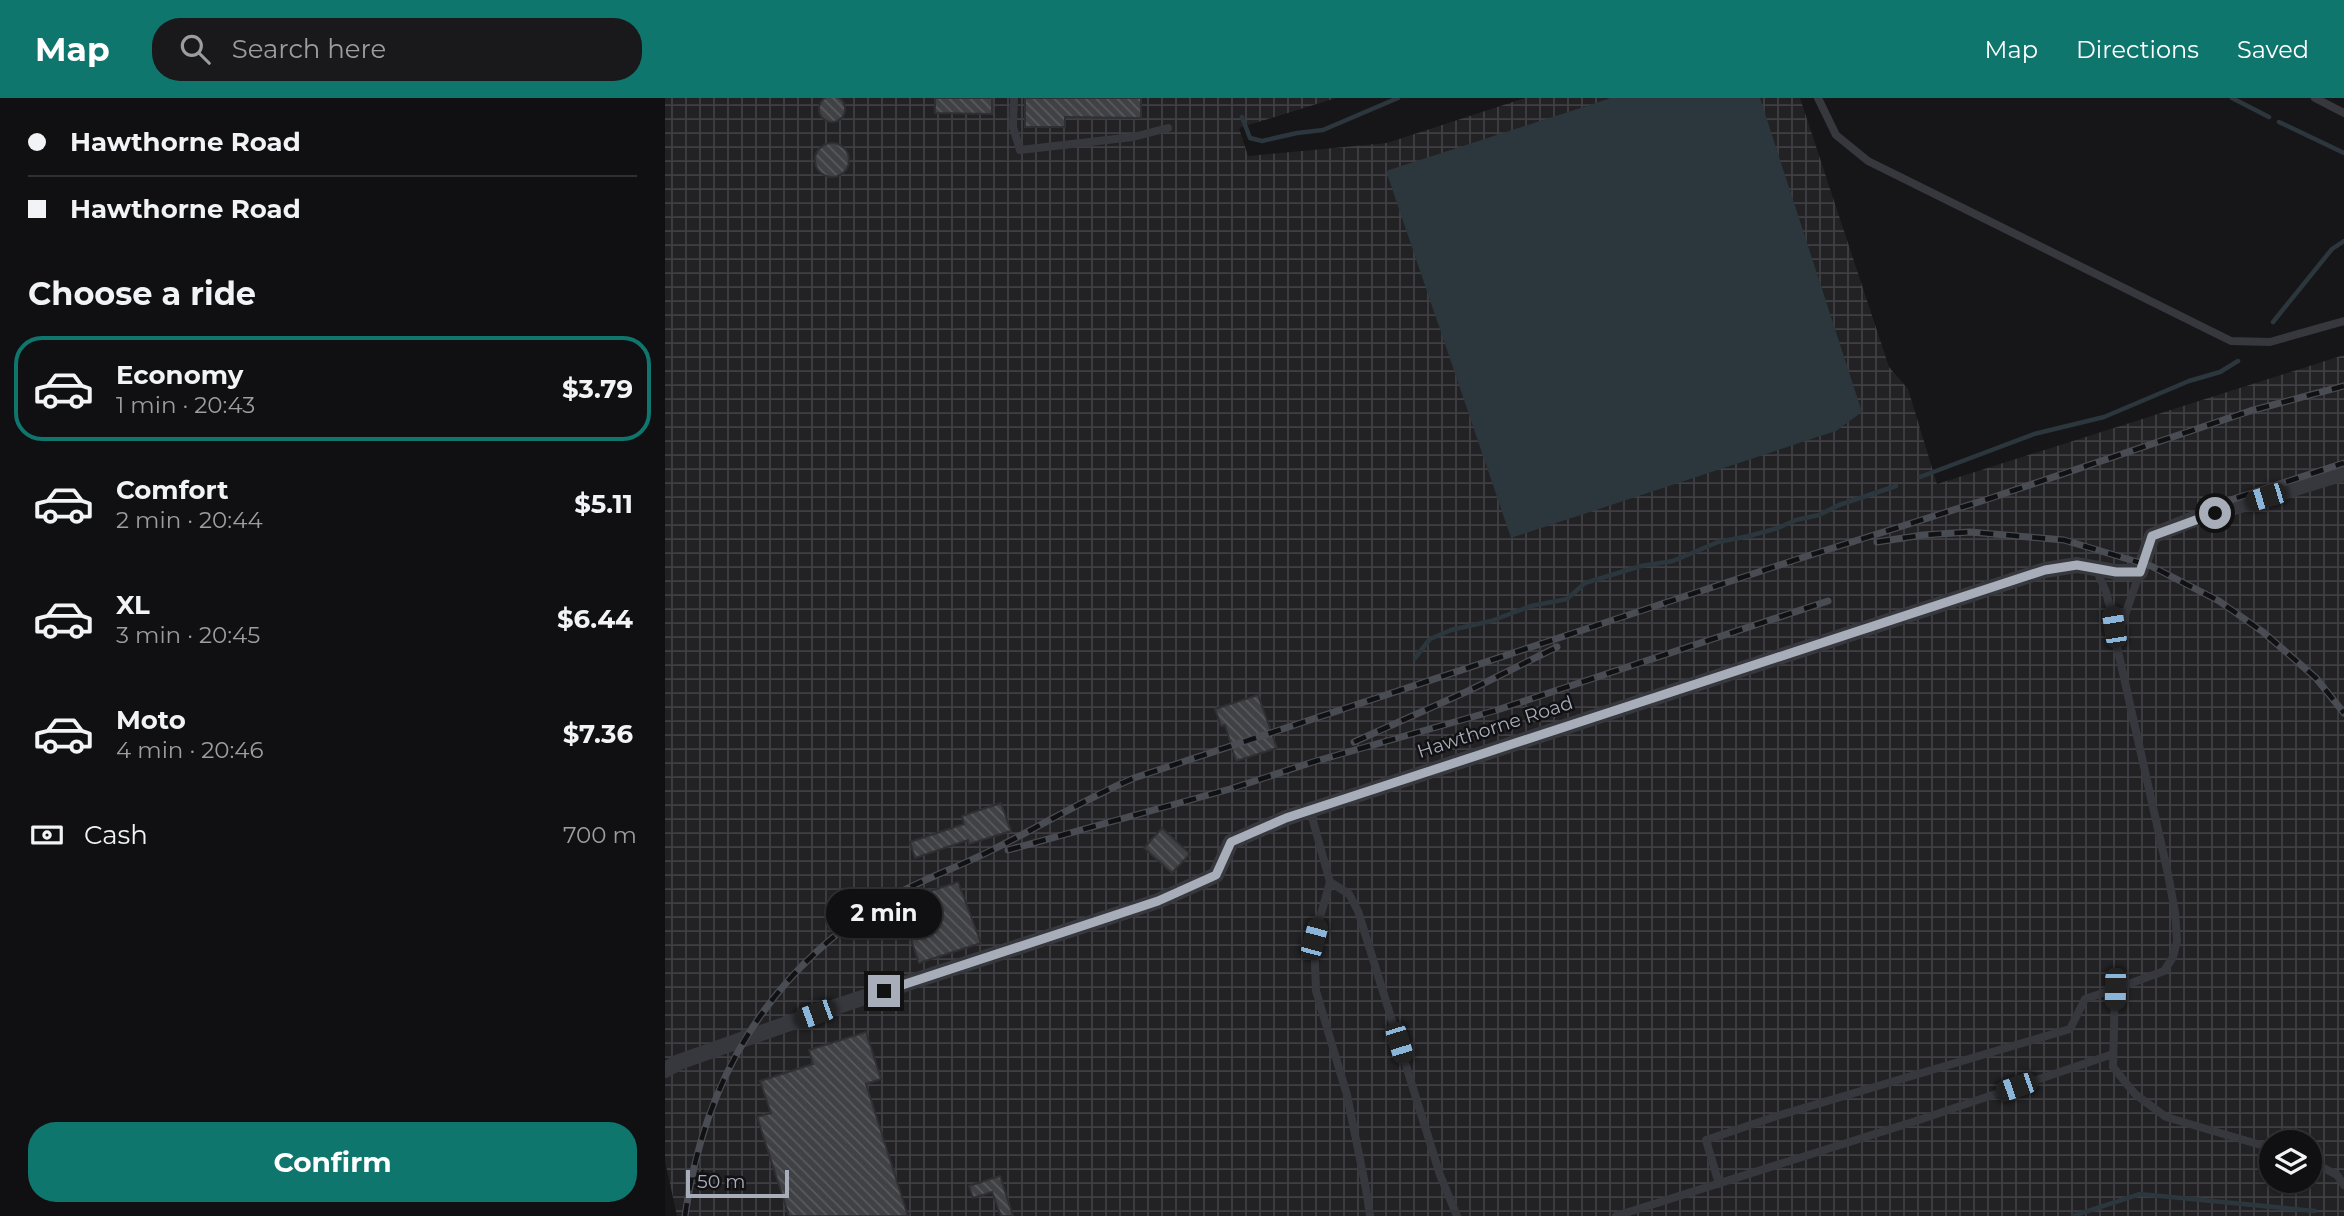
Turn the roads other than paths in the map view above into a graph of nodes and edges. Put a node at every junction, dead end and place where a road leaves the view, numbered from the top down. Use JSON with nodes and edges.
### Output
{"nodes":[{"id":1,"x":1014,"y":98,"type":"edge"},
{"id":2,"x":1818,"y":98,"type":"edge"},
{"id":3,"x":2315,"y":98,"type":"edge"},
{"id":4,"x":2344,"y":113,"type":"edge"},
{"id":5,"x":1168,"y":128,"type":"dead end"},
{"id":6,"x":2344,"y":321,"type":"edge"},
{"id":7,"x":2344,"y":473,"type":"edge"},
{"id":8,"x":2096,"y":569,"type":"junction"},
{"id":9,"x":2140,"y":572,"type":"junction"},
{"id":10,"x":2116,"y":641,"type":"junction"},
{"id":11,"x":1310,"y":810,"type":"junction"},
{"id":12,"x":1330,"y":882,"type":"junction"},
{"id":13,"x":2115,"y":989,"type":"junction"},
{"id":14,"x":2113,"y":1054,"type":"junction"},
{"id":15,"x":665,"y":1070,"type":"edge"},
{"id":16,"x":2259,"y":1144,"type":"edge"},
{"id":17,"x":2322,"y":1167,"type":"edge"},
{"id":18,"x":1719,"y":1184,"type":"junction"},
{"id":19,"x":2344,"y":1185,"type":"edge"},
{"id":20,"x":1370,"y":1216,"type":"edge"},
{"id":21,"x":1457,"y":1216,"type":"edge"},
{"id":22,"x":1616,"y":1216,"type":"edge"}],
"edges":[{"from":1,"to":5,"type":"lane"},
{"from":2,"to":6,"type":"lane"},
{"from":3,"to":4,"type":"lane"},
{"from":7,"to":9,"type":"street"},
{"from":8,"to":9,"type":"street","name":"Hawthorne Road"},
{"from":8,"to":10,"type":"lane"},
{"from":8,"to":11,"type":"street","name":"Hawthorne Road"},
{"from":9,"to":10,"type":"lane"},
{"from":10,"to":13,"type":"lane"},
{"from":11,"to":12,"type":"lane"},
{"from":11,"to":15,"type":"street","name":"Hawthorne Road"},
{"from":12,"to":20,"type":"lane"},
{"from":12,"to":21,"type":"lane"},
{"from":13,"to":14,"type":"lane"},
{"from":13,"to":18,"type":"lane"},
{"from":14,"to":16,"type":"lane"},
{"from":14,"to":18,"type":"lane"},
{"from":17,"to":19,"type":"lane"},
{"from":18,"to":22,"type":"lane"}]}
